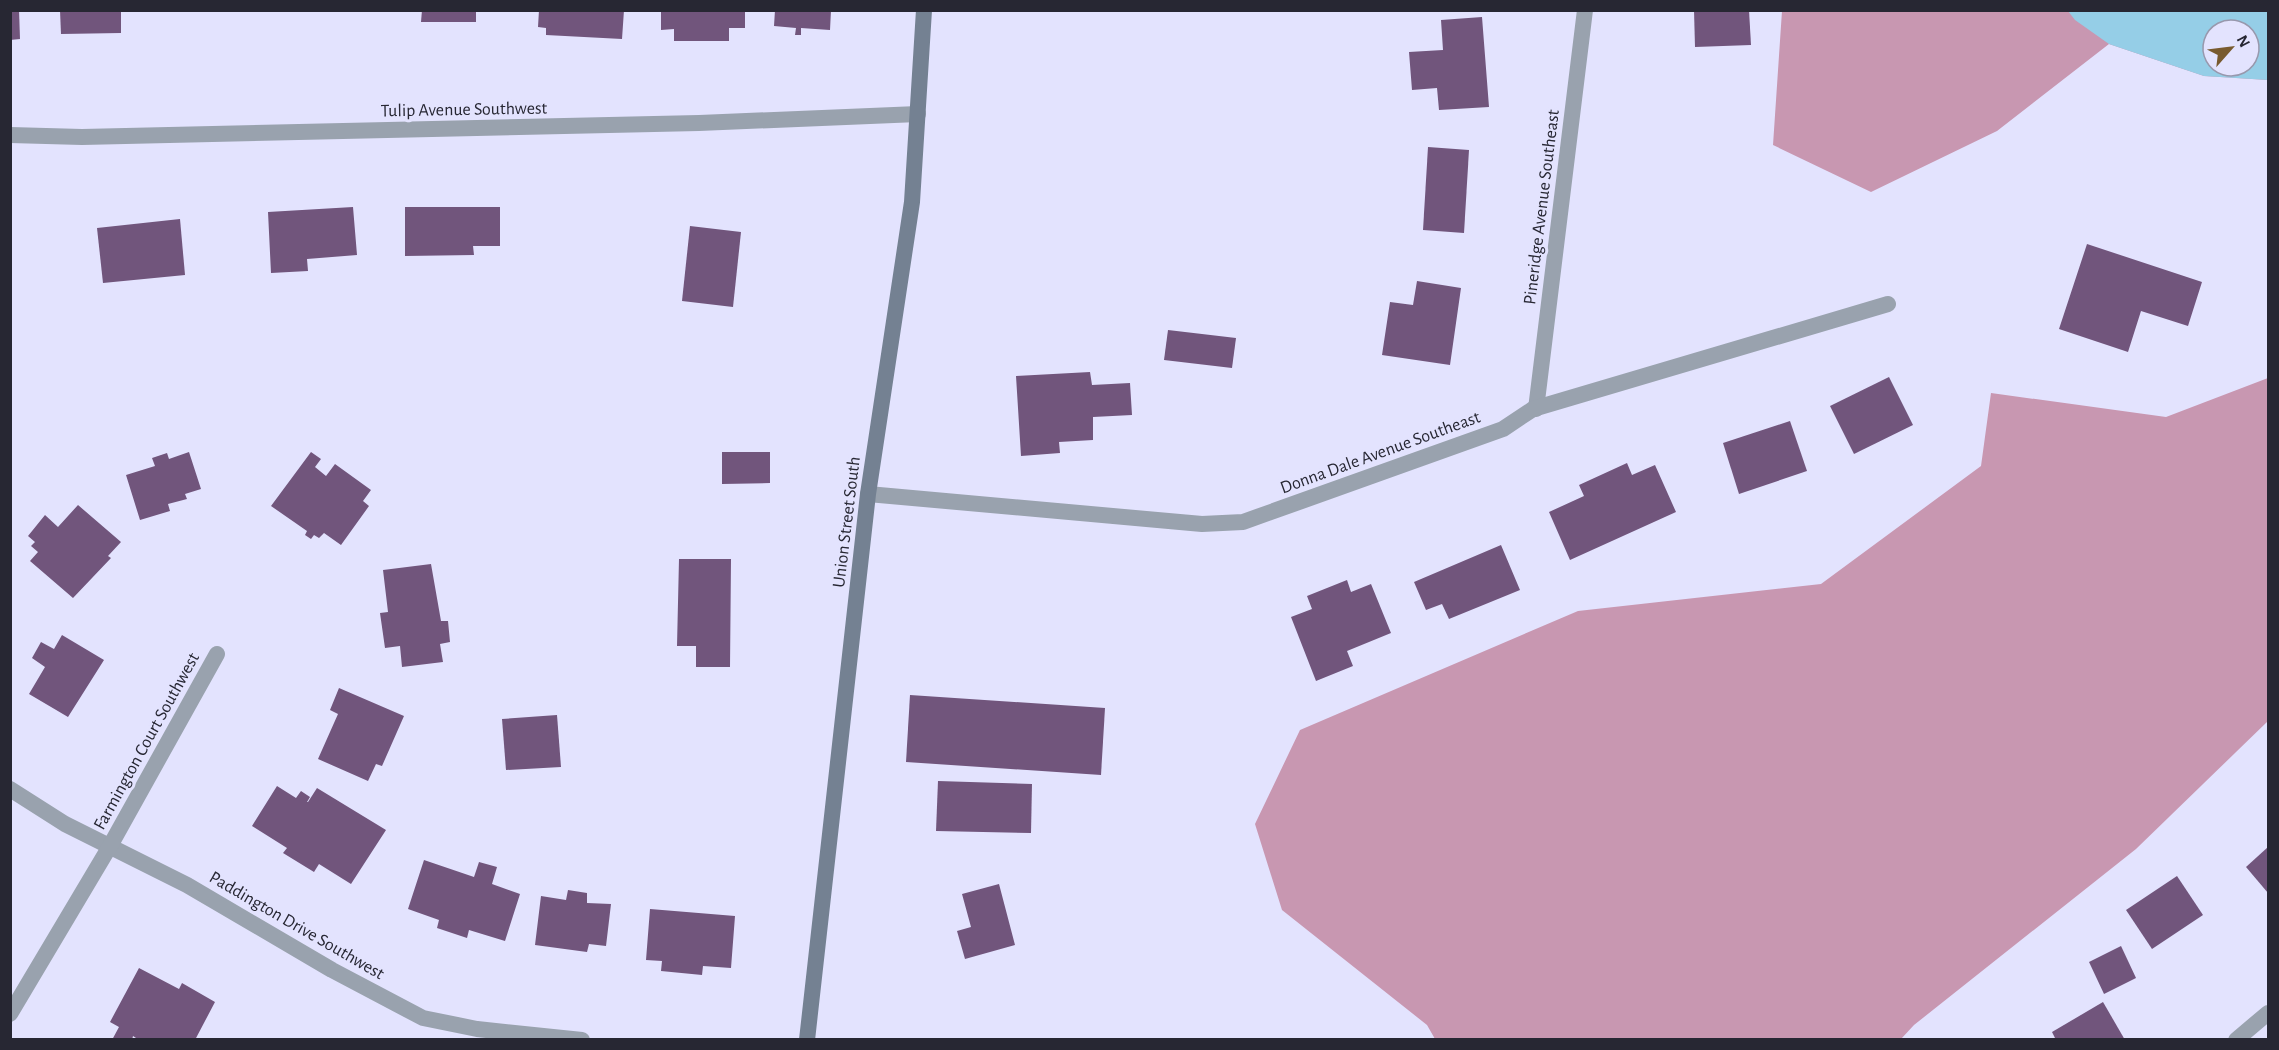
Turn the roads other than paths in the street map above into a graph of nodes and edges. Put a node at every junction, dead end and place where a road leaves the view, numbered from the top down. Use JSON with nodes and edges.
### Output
{"nodes":[{"id":1,"x":924,"y":10,"type":"edge"},
{"id":2,"x":1585,"y":10,"type":"edge"},
{"id":3,"x":918,"y":114,"type":"junction"},
{"id":4,"x":10,"y":135,"type":"edge"},
{"id":5,"x":1888,"y":304,"type":"dead end"},
{"id":6,"x":1536,"y":409,"type":"junction"},
{"id":7,"x":868,"y":494,"type":"junction"},
{"id":8,"x":216,"y":654,"type":"dead end"},
{"id":9,"x":10,"y":789,"type":"edge"},
{"id":10,"x":110,"y":846,"type":"junction"},
{"id":11,"x":2268,"y":1013,"type":"edge"},
{"id":12,"x":10,"y":1014,"type":"edge"},
{"id":13,"x":582,"y":1040,"type":"edge"},
{"id":14,"x":807,"y":1040,"type":"edge"},
{"id":15,"x":2236,"y":1040,"type":"edge"}],
"edges":[{"from":1,"to":3,"type":"main road","name":"Union Street South"},
{"from":2,"to":6,"type":"street","name":"Pineridge Avenue Southeast"},
{"from":3,"to":4,"type":"street","name":"Tulip Avenue Southwest"},
{"from":3,"to":7,"type":"main road","name":"Union Street South"},
{"from":5,"to":6,"type":"street","name":"Donna Dale Avenue Southeast"},
{"from":6,"to":7,"type":"street","name":"Donna Dale Avenue Southeast"},
{"from":7,"to":14,"type":"main road","name":"Union Street South"},
{"from":8,"to":10,"type":"street","name":"Farmington Court Southwest"},
{"from":9,"to":10,"type":"street","name":"Paddington Drive Southwest"},
{"from":10,"to":12,"type":"street","name":"Farmington Court Southwest"},
{"from":10,"to":13,"type":"street","name":"Paddington Drive Southwest"},
{"from":11,"to":15,"type":"street"}]}
